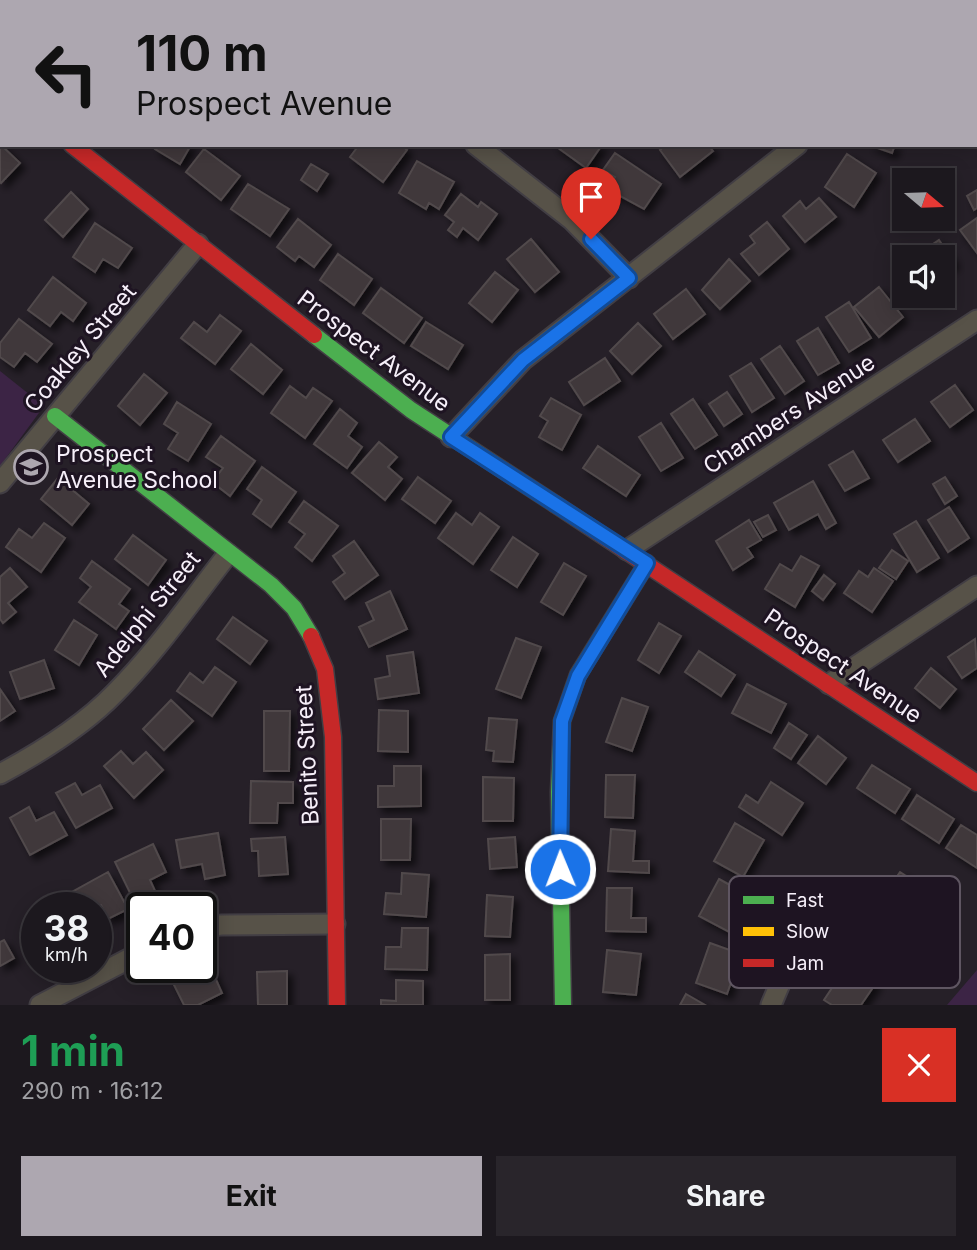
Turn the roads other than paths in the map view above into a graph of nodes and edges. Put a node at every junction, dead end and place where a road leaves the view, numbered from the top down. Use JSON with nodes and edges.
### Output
{"nodes":[{"id":1,"x":794,"y":147,"type":"edge"},
{"id":2,"x":84,"y":149,"type":"edge"},
{"id":3,"x":487,"y":149,"type":"edge"},
{"id":4,"x":198,"y":244,"type":"junction"},
{"id":5,"x":629,"y":278,"type":"junction"},
{"id":6,"x":977,"y":320,"type":"edge"},
{"id":7,"x":55,"y":416,"type":"junction"},
{"id":8,"x":451,"y":437,"type":"junction"},
{"id":9,"x":0,"y":483,"type":"edge"},
{"id":10,"x":627,"y":550,"type":"junction"},
{"id":11,"x":228,"y":554,"type":"junction"},
{"id":12,"x":647,"y":563,"type":"junction"},
{"id":13,"x":977,"y":586,"type":"edge"},
{"id":14,"x":829,"y":684,"type":"junction"},
{"id":15,"x":0,"y":774,"type":"edge"},
{"id":16,"x":977,"y":783,"type":"edge"},
{"id":17,"x":335,"y":924,"type":"junction"},
{"id":18,"x":217,"y":926,"type":"edge"},
{"id":19,"x":126,"y":960,"type":"edge"},
{"id":20,"x":778,"y":988,"type":"edge"},
{"id":21,"x":40,"y":1005,"type":"edge"},
{"id":22,"x":337,"y":1005,"type":"edge"},
{"id":23,"x":563,"y":1005,"type":"edge"},
{"id":24,"x":771,"y":1005,"type":"edge"}],
"edges":[{"from":1,"to":5,"type":"street"},
{"from":2,"to":4,"type":"street","name":"Prospect Avenue"},
{"from":3,"to":5,"type":"street"},
{"from":4,"to":7,"type":"street","name":"Coakley Street"},
{"from":4,"to":8,"type":"street","name":"Prospect Avenue"},
{"from":5,"to":8,"type":"street"},
{"from":6,"to":10,"type":"street","name":"Chambers Avenue"},
{"from":7,"to":9,"type":"street","name":"Coakley Street"},
{"from":7,"to":11,"type":"street","name":"Benito Street"},
{"from":8,"to":10,"type":"street","name":"Prospect Avenue"},
{"from":10,"to":12,"type":"street","name":"Prospect Avenue"},
{"from":11,"to":15,"type":"street","name":"Adelphi Street"},
{"from":11,"to":17,"type":"street","name":"Benito Street"},
{"from":12,"to":14,"type":"street","name":"Prospect Avenue"},
{"from":12,"to":23,"type":"street"},
{"from":13,"to":14,"type":"street"},
{"from":14,"to":16,"type":"street","name":"Prospect Avenue"},
{"from":17,"to":18,"type":"street"},
{"from":17,"to":22,"type":"street","name":"Benito Street"},
{"from":19,"to":21,"type":"street"},
{"from":20,"to":24,"type":"street"}]}
